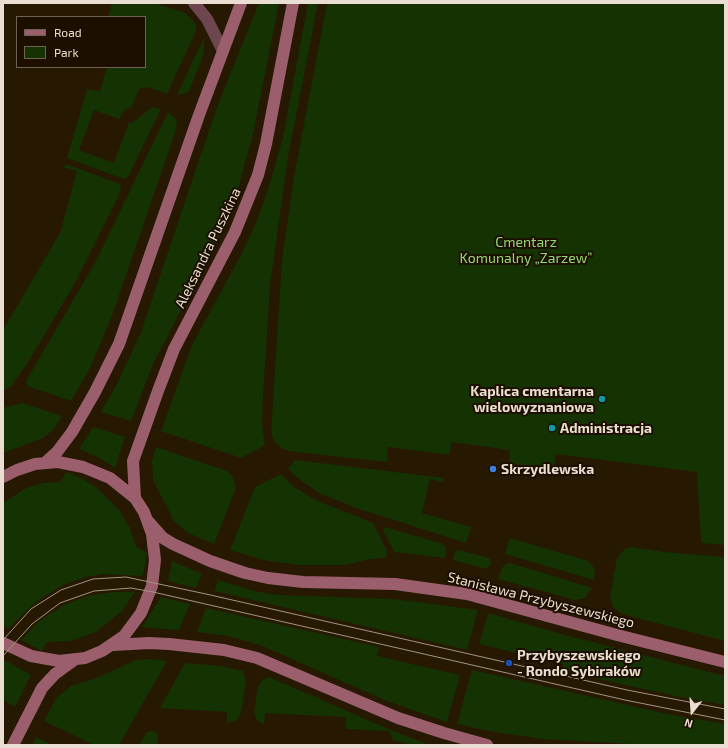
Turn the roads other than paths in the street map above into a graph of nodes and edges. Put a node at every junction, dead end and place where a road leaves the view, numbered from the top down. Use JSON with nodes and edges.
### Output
{"nodes":[{"id":1,"x":194,"y":3,"type":"edge"},
{"id":2,"x":241,"y":3,"type":"edge"},
{"id":3,"x":293,"y":3,"type":"edge"},
{"id":4,"x":223,"y":52,"type":"junction"},
{"id":5,"x":46,"y":462,"type":"junction"},
{"id":6,"x":3,"y":477,"type":"edge"},
{"id":7,"x":135,"y":498,"type":"junction"},
{"id":8,"x":148,"y":521,"type":"junction"},
{"id":9,"x":3,"y":643,"type":"edge"},
{"id":10,"x":113,"y":645,"type":"junction"},
{"id":11,"x":73,"y":661,"type":"junction"},
{"id":12,"x":725,"y":662,"type":"edge"},
{"id":13,"x":13,"y":745,"type":"edge"},
{"id":14,"x":487,"y":745,"type":"edge"}],
"edges":[{"from":1,"to":4,"type":"street"},
{"from":2,"to":4,"type":"main road"},
{"from":3,"to":7,"type":"main road","name":"Aleksandra Puszkina"},
{"from":4,"to":5,"type":"main road"},
{"from":5,"to":6,"type":"main road"},
{"from":5,"to":7,"type":"main road"},
{"from":7,"to":8,"type":"main road"},
{"from":8,"to":10,"type":"main road"},
{"from":8,"to":12,"type":"main road","name":"Stanisława Przybyszewskiego"},
{"from":9,"to":11,"type":"main road"},
{"from":10,"to":11,"type":"main road"},
{"from":10,"to":14,"type":"main road"},
{"from":11,"to":13,"type":"main road"}]}
